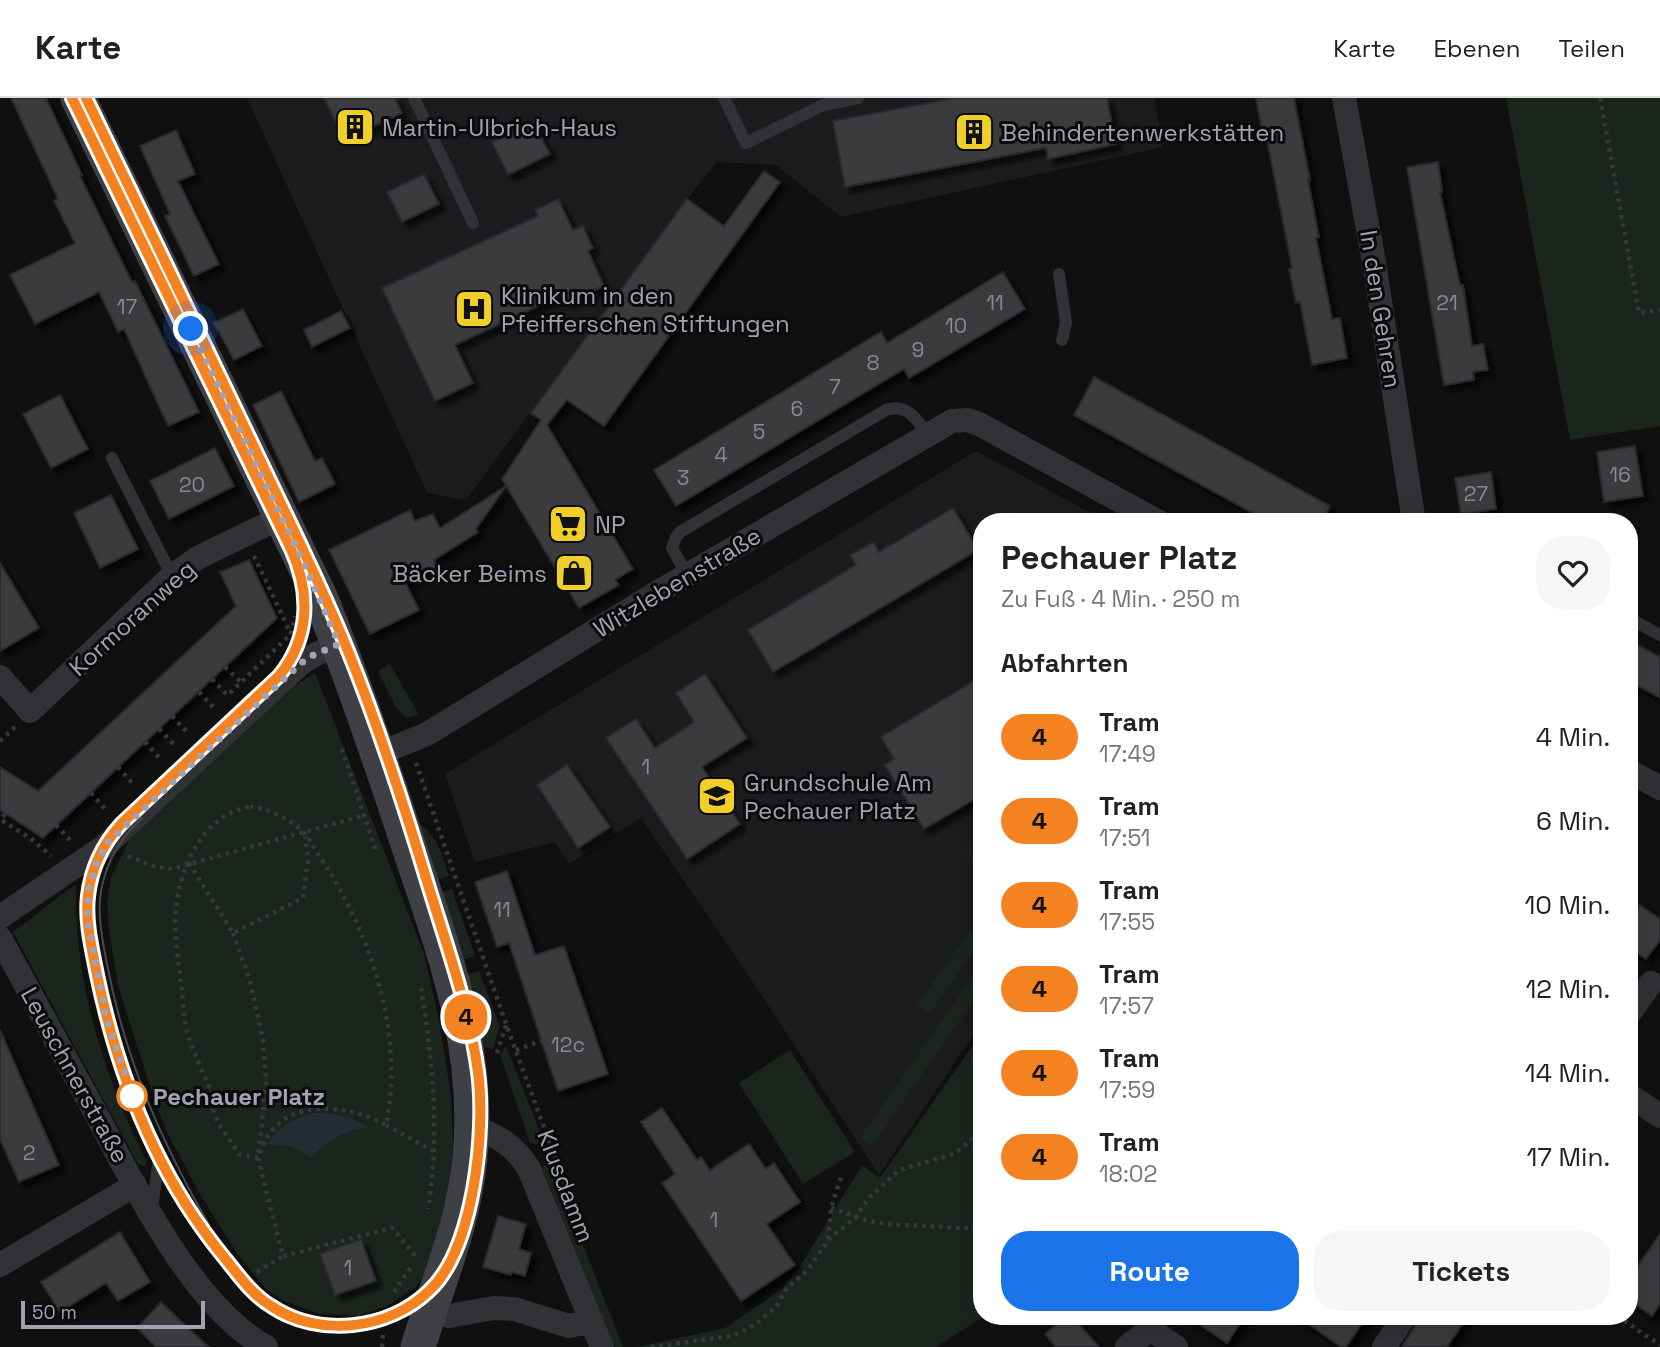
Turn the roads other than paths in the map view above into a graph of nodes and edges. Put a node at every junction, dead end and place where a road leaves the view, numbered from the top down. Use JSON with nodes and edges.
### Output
{"nodes":[{"id":1,"x":78,"y":98,"type":"edge"},
{"id":2,"x":414,"y":98,"type":"edge"},
{"id":3,"x":724,"y":98,"type":"edge"},
{"id":4,"x":858,"y":98,"type":"edge"},
{"id":5,"x":1344,"y":98,"type":"edge"},
{"id":6,"x":473,"y":223,"type":"dead end"},
{"id":7,"x":1059,"y":274,"type":"dead end"},
{"id":8,"x":1062,"y":340,"type":"dead end"},
{"id":9,"x":928,"y":435,"type":"junction"},
{"id":10,"x":112,"y":458,"type":"dead end"},
{"id":11,"x":1142,"y":513,"type":"edge"},
{"id":12,"x":1413,"y":513,"type":"edge"},
{"id":13,"x":282,"y":517,"type":"junction"},
{"id":14,"x":687,"y":575,"type":"junction"},
{"id":15,"x":172,"y":576,"type":"junction"},
{"id":16,"x":1638,"y":623,"type":"edge"},
{"id":17,"x":1660,"y":635,"type":"edge"},
{"id":18,"x":339,"y":644,"type":"junction"},
{"id":19,"x":0,"y":677,"type":"edge"},
{"id":20,"x":393,"y":748,"type":"junction"},
{"id":21,"x":1638,"y":776,"type":"edge"},
{"id":22,"x":1660,"y":788,"type":"edge"},
{"id":23,"x":105,"y":846,"type":"junction"},
{"id":24,"x":0,"y":917,"type":"edge"},
{"id":25,"x":0,"y":937,"type":"edge"},
{"id":26,"x":1651,"y":983,"type":"dead end"},
{"id":27,"x":1638,"y":1001,"type":"edge"},
{"id":28,"x":1638,"y":1101,"type":"edge"},
{"id":29,"x":1660,"y":1116,"type":"edge"},
{"id":30,"x":471,"y":1139,"type":"junction"},
{"id":31,"x":159,"y":1158,"type":"junction"},
{"id":32,"x":135,"y":1185,"type":"junction"},
{"id":33,"x":152,"y":1214,"type":"junction"},
{"id":34,"x":0,"y":1265,"type":"edge"},
{"id":35,"x":429,"y":1267,"type":"junction"},
{"id":36,"x":430,"y":1310,"type":"junction"},
{"id":37,"x":592,"y":1321,"type":"junction"},
{"id":38,"x":1151,"y":1325,"type":"edge"},
{"id":39,"x":1157,"y":1325,"type":"edge"},
{"id":40,"x":1398,"y":1325,"type":"edge"},
{"id":41,"x":266,"y":1347,"type":"edge"},
{"id":42,"x":418,"y":1347,"type":"edge"},
{"id":43,"x":602,"y":1347,"type":"edge"},
{"id":44,"x":1127,"y":1347,"type":"edge"},
{"id":45,"x":1176,"y":1347,"type":"edge"},
{"id":46,"x":1384,"y":1347,"type":"edge"}],
"edges":[{"from":1,"to":13,"type":"main road"},
{"from":2,"to":6,"type":"lane"},
{"from":3,"to":4,"type":"lane"},
{"from":5,"to":12,"type":"street","name":"In den Gehren"},
{"from":7,"to":8,"type":"lane"},
{"from":9,"to":11,"type":"street","name":"Witzlebenstraße"},
{"from":9,"to":14,"type":"street","name":"Witzlebenstraße"},
{"from":9,"to":14,"type":"lane"},
{"from":10,"to":15,"type":"lane"},
{"from":13,"to":15,"type":"street","name":"Kormoranweg"},
{"from":13,"to":18,"type":"main road"},
{"from":14,"to":20,"type":"street","name":"Witzlebenstraße"},
{"from":15,"to":19,"type":"street","name":"Kormoranweg"},
{"from":16,"to":17,"type":"lane"},
{"from":18,"to":20,"type":"main road"},
{"from":18,"to":23,"type":"street"},
{"from":20,"to":30,"type":"main road"},
{"from":21,"to":22,"type":"street"},
{"from":23,"to":24,"type":"street"},
{"from":23,"to":31,"type":"lane"},
{"from":25,"to":32,"type":"street","name":"Leuschnerstraße"},
{"from":26,"to":27,"type":"street"},
{"from":28,"to":29,"type":"street"},
{"from":30,"to":35,"type":"main road"},
{"from":30,"to":37,"type":"street","name":"Klusdamm"},
{"from":31,"to":33,"type":"lane"},
{"from":31,"to":35,"type":"lane"},
{"from":32,"to":33,"type":"street"},
{"from":32,"to":34,"type":"street","name":"Leuschnerstraße"},
{"from":33,"to":41,"type":"street"},
{"from":35,"to":36,"type":"main road"},
{"from":36,"to":37,"type":"street"},
{"from":36,"to":42,"type":"main road"},
{"from":37,"to":43,"type":"street","name":"Klusdamm"},
{"from":38,"to":44,"type":"street"},
{"from":39,"to":45,"type":"street"},
{"from":40,"to":46,"type":"street"}]}
